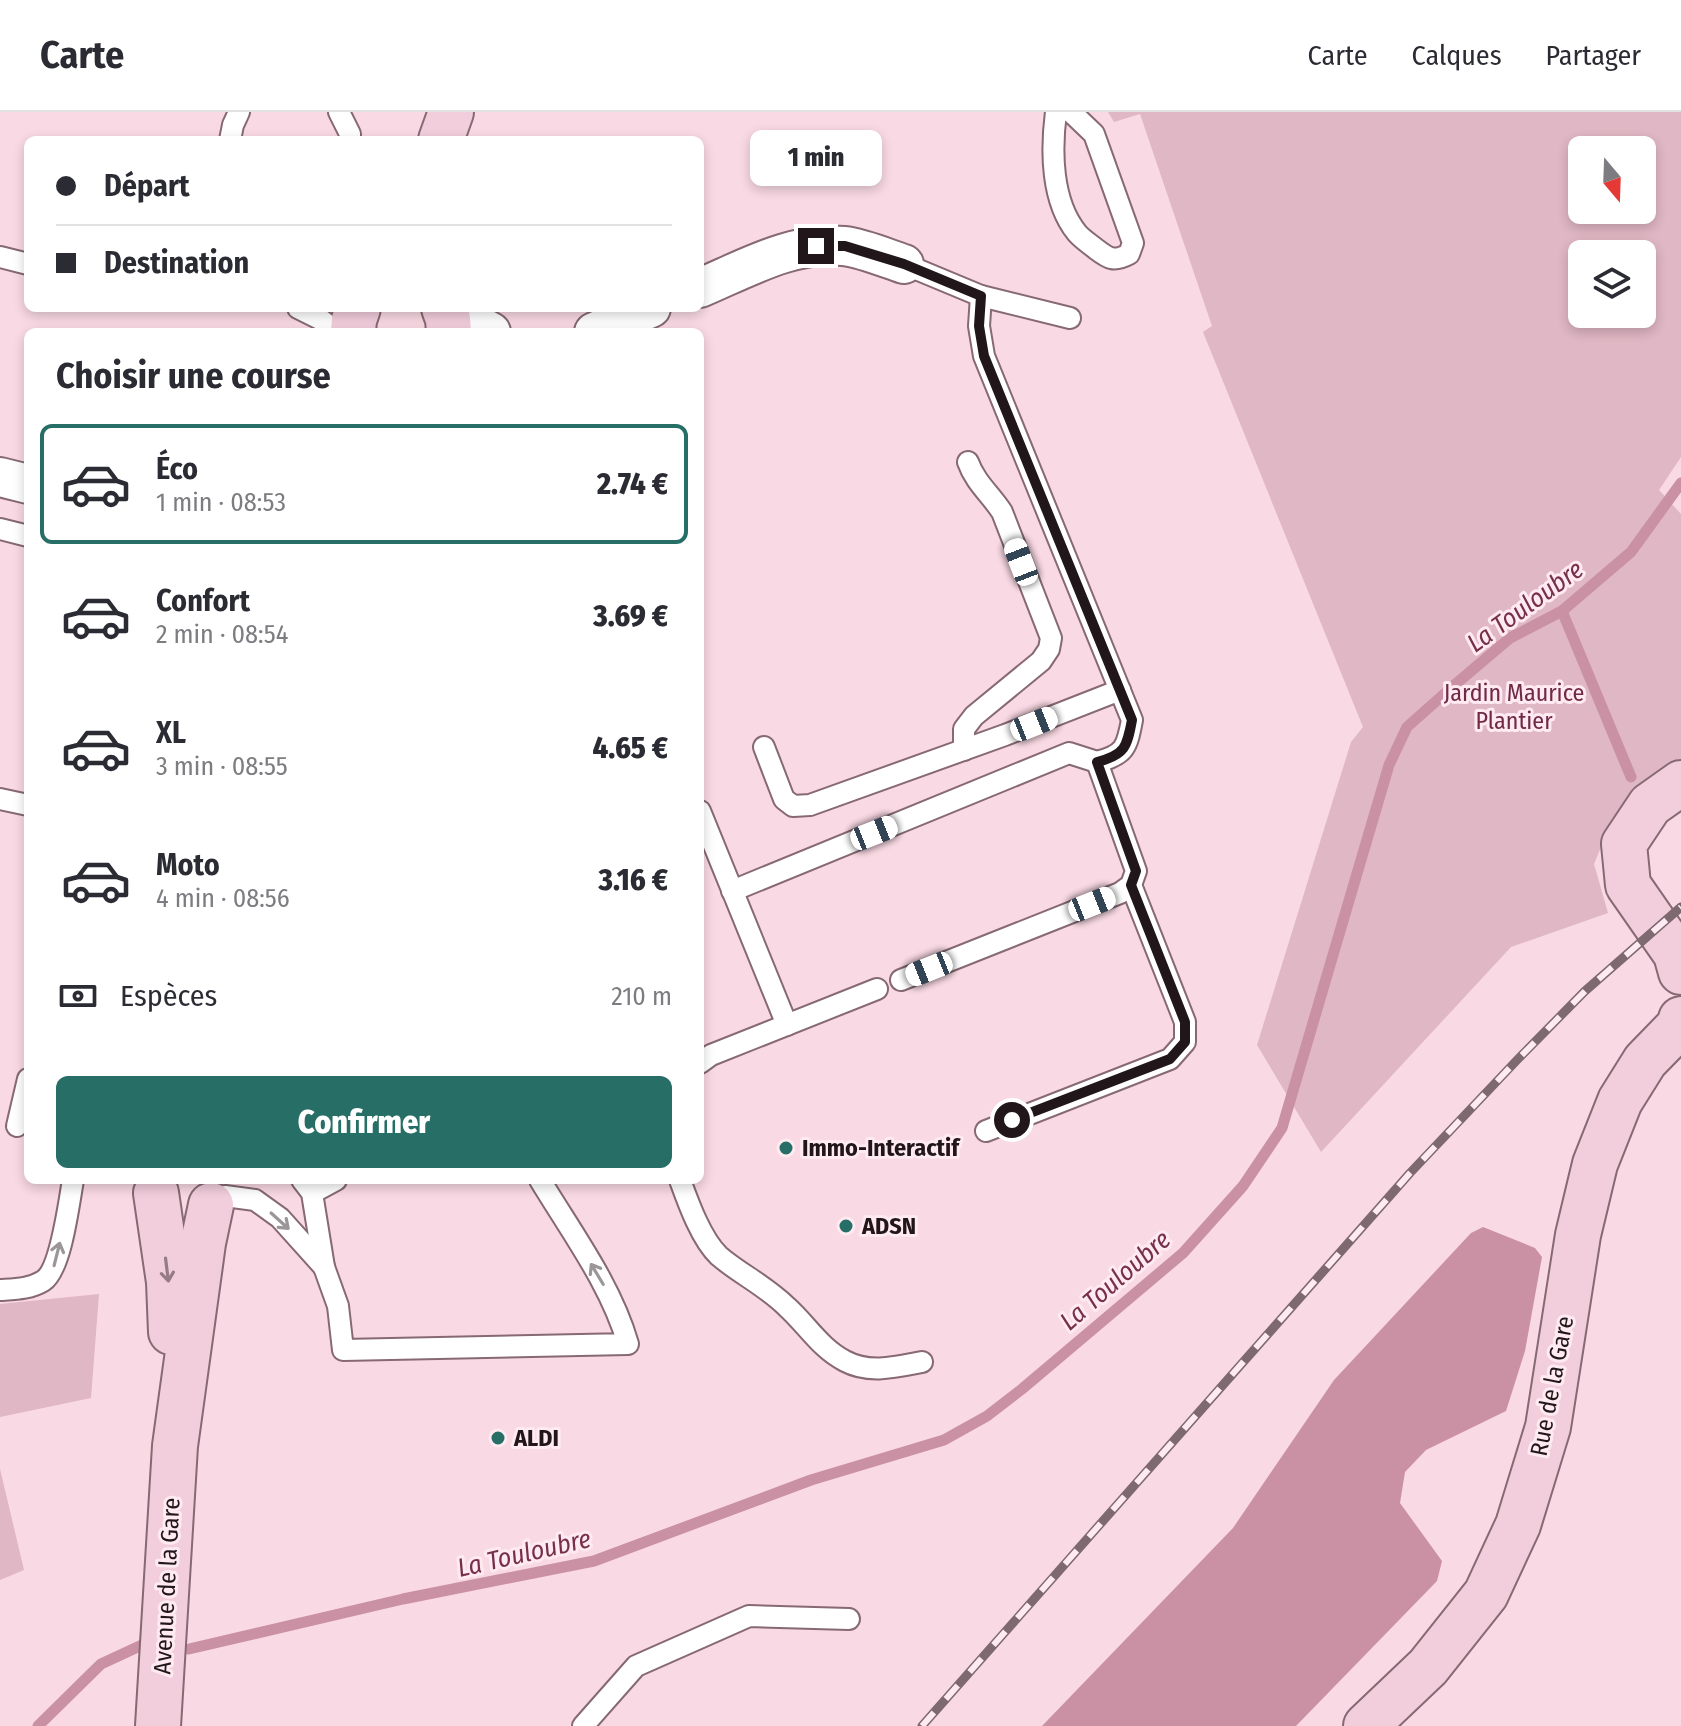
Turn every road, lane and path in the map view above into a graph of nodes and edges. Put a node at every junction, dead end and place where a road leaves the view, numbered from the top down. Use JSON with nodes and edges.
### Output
{"nodes":[{"id":1,"x":239,"y":112,"type":"edge"},
{"id":2,"x":339,"y":112,"type":"edge"},
{"id":3,"x":451,"y":112,"type":"edge"},
{"id":4,"x":474,"y":112,"type":"edge"},
{"id":5,"x":1056,"y":112,"type":"edge"},
{"id":6,"x":1071,"y":112,"type":"edge"},
{"id":7,"x":231,"y":136,"type":"edge"},
{"id":8,"x":350,"y":136,"type":"edge"},
{"id":9,"x":442,"y":136,"type":"edge"},
{"id":10,"x":469,"y":136,"type":"edge"},
{"id":11,"x":0,"y":257,"type":"edge"},
{"id":12,"x":24,"y":263,"type":"edge"},
{"id":13,"x":904,"y":264,"type":"joint"},
{"id":14,"x":704,"y":286,"type":"edge"},
{"id":15,"x":981,"y":296,"type":"junction"},
{"id":16,"x":306,"y":312,"type":"edge"},
{"id":17,"x":453,"y":312,"type":"edge"},
{"id":18,"x":642,"y":312,"type":"edge"},
{"id":19,"x":1070,"y":318,"type":"dead end"},
{"id":20,"x":332,"y":328,"type":"edge"},
{"id":21,"x":483,"y":328,"type":"edge"},
{"id":22,"x":604,"y":328,"type":"edge"},
{"id":23,"x":968,"y":462,"type":"dead end"},
{"id":24,"x":0,"y":477,"type":"edge"},
{"id":25,"x":24,"y":483,"type":"edge"},
{"id":26,"x":0,"y":529,"type":"edge"},
{"id":27,"x":24,"y":535,"type":"edge"},
{"id":28,"x":1120,"y":690,"type":"junction"},
{"id":29,"x":764,"y":747,"type":"dead end"},
{"id":30,"x":964,"y":750,"type":"junction"},
{"id":31,"x":1097,"y":762,"type":"junction"},
{"id":32,"x":1681,"y":783,"type":"edge"},
{"id":33,"x":0,"y":799,"type":"edge"},
{"id":34,"x":24,"y":804,"type":"edge"},
{"id":35,"x":704,"y":821,"type":"edge"},
{"id":36,"x":1131,"y":885,"type":"junction"},
{"id":37,"x":732,"y":891,"type":"junction"},
{"id":38,"x":1681,"y":972,"type":"edge"},
{"id":39,"x":901,"y":980,"type":"dead end"},
{"id":40,"x":877,"y":989,"type":"dead end"},
{"id":41,"x":1681,"y":1019,"type":"edge"},
{"id":42,"x":787,"y":1025,"type":"junction"},
{"id":43,"x":704,"y":1060,"type":"edge"},
{"id":44,"x":24,"y":1093,"type":"edge"},
{"id":45,"x":15,"y":1126,"type":"edge"},
{"id":46,"x":986,"y":1131,"type":"dead end"},
{"id":47,"x":72,"y":1184,"type":"edge"},
{"id":48,"x":542,"y":1184,"type":"edge"},
{"id":49,"x":681,"y":1184,"type":"edge"},
{"id":50,"x":152,"y":1186,"type":"edge"},
{"id":51,"x":307,"y":1186,"type":"edge"},
{"id":52,"x":224,"y":1194,"type":"edge"},
{"id":53,"x":324,"y":1267,"type":"junction"},
{"id":54,"x":0,"y":1290,"type":"edge"},
{"id":55,"x":922,"y":1362,"type":"dead end"},
{"id":56,"x":175,"y":1446,"type":"junction"},
{"id":57,"x":849,"y":1619,"type":"dead end"},
{"id":58,"x":158,"y":1726,"type":"edge"},
{"id":59,"x":583,"y":1726,"type":"edge"},
{"id":60,"x":1366,"y":1726,"type":"edge"}],
"edges":[{"from":1,"to":7,"type":"lane"},
{"from":2,"to":8,"type":"lane"},
{"from":3,"to":9,"type":"main road"},
{"from":4,"to":10,"type":"main road"},
{"from":5,"to":6,"type":"lane"},
{"from":11,"to":12,"type":"lane"},
{"from":13,"to":14,"type":"street"},
{"from":13,"to":15,"type":"lane"},
{"from":15,"to":19,"type":"lane"},
{"from":15,"to":28,"type":"lane"},
{"from":16,"to":20,"type":"lane"},
{"from":17,"to":21,"type":"street"},
{"from":18,"to":22,"type":"street"},
{"from":23,"to":30,"type":"lane"},
{"from":24,"to":25,"type":"street"},
{"from":26,"to":27,"type":"lane"},
{"from":28,"to":30,"type":"lane"},
{"from":28,"to":31,"type":"lane"},
{"from":29,"to":30,"type":"lane"},
{"from":31,"to":36,"type":"lane"},
{"from":31,"to":37,"type":"lane"},
{"from":32,"to":38,"type":"main road"},
{"from":33,"to":34,"type":"lane"},
{"from":35,"to":37,"type":"lane"},
{"from":36,"to":39,"type":"lane"},
{"from":36,"to":46,"type":"lane"},
{"from":37,"to":42,"type":"lane"},
{"from":40,"to":42,"type":"lane"},
{"from":41,"to":60,"type":"main road","name":"Rue de la Gare"},
{"from":42,"to":43,"type":"lane"},
{"from":44,"to":45,"type":"lane"},
{"from":54,"to":47,"type":"lane","one_way":true},
{"from":53,"to":48,"type":"lane","one_way":true},
{"from":49,"to":55,"type":"lane"},
{"from":50,"to":52,"type":"main road","name":"Avenue de la Gare"},
{"from":50,"to":56,"type":"main road","name":"Avenue de la Gare","one_way":true},
{"from":51,"to":53,"type":"lane"},
{"from":52,"to":53,"type":"lane","one_way":true},
{"from":52,"to":56,"type":"main road","name":"Avenue de la Gare"},
{"from":56,"to":58,"type":"main road","name":"Avenue de la Gare"},
{"from":57,"to":59,"type":"lane"}]}
